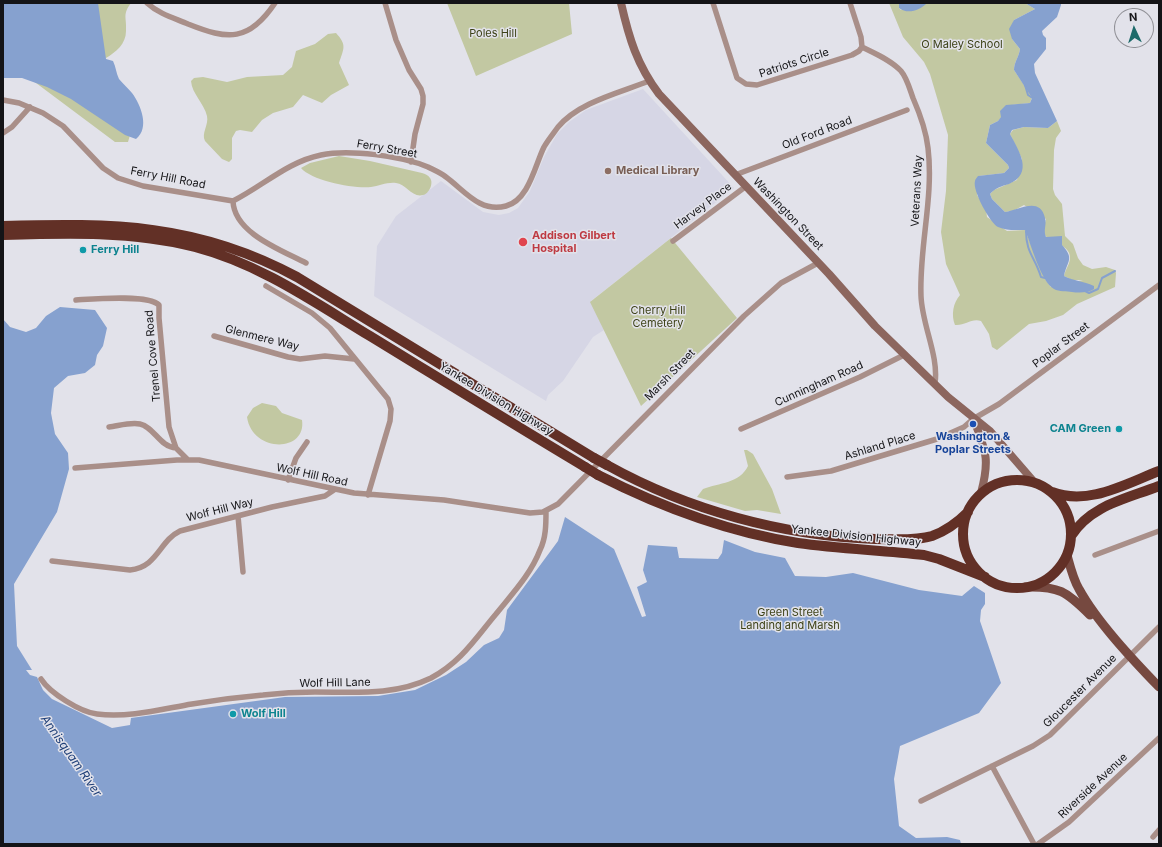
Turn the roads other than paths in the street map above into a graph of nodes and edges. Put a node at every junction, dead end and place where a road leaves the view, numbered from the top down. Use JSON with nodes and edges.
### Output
{"nodes":[{"id":1,"x":147,"y":3,"type":"edge"},
{"id":2,"x":275,"y":3,"type":"edge"},
{"id":3,"x":385,"y":3,"type":"edge"},
{"id":4,"x":621,"y":3,"type":"edge"},
{"id":5,"x":713,"y":3,"type":"edge"},
{"id":6,"x":850,"y":3,"type":"edge"},
{"id":7,"x":862,"y":47,"type":"junction"},
{"id":8,"x":649,"y":81,"type":"junction"},
{"id":9,"x":3,"y":100,"type":"edge"},
{"id":10,"x":30,"y":107,"type":"junction"},
{"id":11,"x":907,"y":110,"type":"dead end"},
{"id":12,"x":3,"y":133,"type":"edge"},
{"id":13,"x":411,"y":162,"type":"junction"},
{"id":14,"x":735,"y":175,"type":"junction"},
{"id":15,"x":745,"y":187,"type":"junction"},
{"id":16,"x":233,"y":201,"type":"junction"},
{"id":17,"x":3,"y":226,"type":"edge"},
{"id":18,"x":48,"y":229,"type":"junction"},
{"id":19,"x":3,"y":235,"type":"edge"},
{"id":20,"x":673,"y":241,"type":"dead end"},
{"id":21,"x":306,"y":263,"type":"dead end"},
{"id":22,"x":818,"y":263,"type":"junction"},
{"id":23,"x":266,"y":286,"type":"dead end"},
{"id":24,"x":1158,"y":287,"type":"edge"},
{"id":25,"x":76,"y":300,"type":"dead end"},
{"id":26,"x":214,"y":336,"type":"dead end"},
{"id":27,"x":904,"y":355,"type":"junction"},
{"id":28,"x":354,"y":359,"type":"junction"},
{"id":29,"x":934,"y":383,"type":"junction"},
{"id":30,"x":973,"y":419,"type":"junction"},
{"id":31,"x":109,"y":427,"type":"dead end"},
{"id":32,"x":741,"y":429,"type":"dead end"},
{"id":33,"x":307,"y":442,"type":"dead end"},
{"id":34,"x":176,"y":448,"type":"junction"},
{"id":35,"x":188,"y":460,"type":"junction"},
{"id":36,"x":75,"y":468,"type":"dead end"},
{"id":37,"x":1159,"y":471,"type":"edge"},
{"id":38,"x":788,"y":477,"type":"dead end"},
{"id":39,"x":288,"y":480,"type":"junction"},
{"id":40,"x":1035,"y":483,"type":"junction"},
{"id":41,"x":1159,"y":486,"type":"edge"},
{"id":42,"x":334,"y":490,"type":"junction"},
{"id":43,"x":1049,"y":490,"type":"junction"},
{"id":44,"x":981,"y":493,"type":"junction"},
{"id":45,"x":368,"y":495,"type":"junction"},
{"id":46,"x":546,"y":511,"type":"junction"},
{"id":47,"x":968,"y":512,"type":"junction"},
{"id":48,"x":238,"y":516,"type":"junction"},
{"id":49,"x":1159,"y":531,"type":"edge"},
{"id":50,"x":1071,"y":536,"type":"junction"},
{"id":51,"x":1067,"y":554,"type":"junction"},
{"id":52,"x":1095,"y":555,"type":"dead end"},
{"id":53,"x":52,"y":561,"type":"dead end"},
{"id":54,"x":243,"y":572,"type":"dead end"},
{"id":55,"x":985,"y":577,"type":"junction"},
{"id":56,"x":1025,"y":587,"type":"junction"},
{"id":57,"x":1090,"y":614,"type":"joint"},
{"id":58,"x":1159,"y":627,"type":"edge"},
{"id":59,"x":1120,"y":644,"type":"junction"},
{"id":60,"x":1131,"y":655,"type":"junction"},
{"id":61,"x":41,"y":679,"type":"dead end"},
{"id":62,"x":1159,"y":687,"type":"edge"},
{"id":63,"x":1159,"y":738,"type":"edge"},
{"id":64,"x":992,"y":766,"type":"junction"},
{"id":65,"x":921,"y":801,"type":"dead end"},
{"id":66,"x":1159,"y":830,"type":"edge"},
{"id":67,"x":1153,"y":837,"type":"dead end"},
{"id":68,"x":1034,"y":844,"type":"edge"},
{"id":69,"x":1038,"y":844,"type":"edge"}],
"edges":[{"from":1,"to":2,"type":"street"},
{"from":3,"to":13,"type":"street"},
{"from":4,"to":8,"type":"main road","name":"Washington Street"},
{"from":5,"to":7,"type":"street","name":"Patriots Circle"},
{"from":6,"to":7,"type":"street"},
{"from":7,"to":29,"type":"street","name":"Veterans Way"},
{"from":8,"to":13,"type":"street","name":"Ferry Street"},
{"from":8,"to":14,"type":"main road","name":"Washington Street"},
{"from":9,"to":10,"type":"street","name":"Ferry Hill Road"},
{"from":10,"to":12,"type":"street"},
{"from":10,"to":16,"type":"street","name":"Ferry Hill Road"},
{"from":11,"to":14,"type":"street","name":"Old Ford Road"},
{"from":13,"to":16,"type":"street","name":"Ferry Street"},
{"from":14,"to":15,"type":"main road","name":"Washington Street"},
{"from":15,"to":20,"type":"street","name":"Harvey Place"},
{"from":15,"to":22,"type":"main road","name":"Washington Street"},
{"from":16,"to":21,"type":"street"},
{"from":17,"to":18,"type":"highway","name":"Yankee Division Highway"},
{"from":18,"to":19,"type":"highway","name":"Yankee Division Highway"},
{"from":18,"to":47,"type":"highway","name":"Yankee Division Highway","bridge":true},
{"from":18,"to":55,"type":"highway","name":"Yankee Division Highway","bridge":true},
{"from":22,"to":27,"type":"main road","name":"Washington Street"},
{"from":22,"to":46,"type":"street","name":"Marsh Street"},
{"from":23,"to":28,"type":"street"},
{"from":24,"to":30,"type":"street","name":"Poplar Street"},
{"from":25,"to":34,"type":"street","name":"Trenel Cove Road"},
{"from":26,"to":28,"type":"street","name":"Glenmere Way"},
{"from":27,"to":29,"type":"main road","name":"Washington Street"},
{"from":27,"to":32,"type":"street","name":"Cunningham Road"},
{"from":28,"to":45,"type":"street"},
{"from":29,"to":30,"type":"main road","name":"Washington Street"},
{"from":30,"to":38,"type":"street","name":"Ashland Place"},
{"from":30,"to":40,"type":"main road","name":"Washington Street"},
{"from":30,"to":44,"type":"main road","name":"Washington Street"},
{"from":31,"to":34,"type":"street"},
{"from":33,"to":39,"type":"street"},
{"from":34,"to":35,"type":"street","name":"Trenel Cove Road"},
{"from":35,"to":36,"type":"street","name":"Wolf Hill Road"},
{"from":35,"to":39,"type":"street","name":"Wolf Hill Road"},
{"from":37,"to":43,"type":"highway"},
{"from":39,"to":42,"type":"street","name":"Wolf Hill Road"},
{"from":40,"to":43,"type":"highway"},
{"from":40,"to":44,"type":"highway"},
{"from":41,"to":50,"type":"highway"},
{"from":42,"to":45,"type":"street","name":"Wolf Hill Road"},
{"from":42,"to":48,"type":"street","name":"Wolf Hill Way"},
{"from":43,"to":50,"type":"highway"},
{"from":44,"to":47,"type":"highway"},
{"from":45,"to":46,"type":"street","name":"Wolf Hill Road"},
{"from":46,"to":61,"type":"street","name":"Wolf Hill Lane"},
{"from":47,"to":55,"type":"highway"},
{"from":48,"to":53,"type":"street","name":"Wolf Hill Way"},
{"from":48,"to":54,"type":"street"},
{"from":49,"to":52,"type":"street"},
{"from":50,"to":51,"type":"highway"},
{"from":51,"to":56,"type":"highway"},
{"from":51,"to":59,"type":"main road"},
{"from":55,"to":56,"type":"highway"},
{"from":56,"to":57,"type":"main road"},
{"from":57,"to":59,"type":"main road"},
{"from":58,"to":60,"type":"street","name":"Gloucester Avenue"},
{"from":59,"to":60,"type":"main road"},
{"from":60,"to":62,"type":"main road"},
{"from":60,"to":64,"type":"street","name":"Gloucester Avenue"},
{"from":63,"to":69,"type":"street","name":"Riverside Avenue"},
{"from":64,"to":65,"type":"street","name":"Gloucester Avenue"},
{"from":64,"to":68,"type":"street"},
{"from":66,"to":67,"type":"street"}]}
